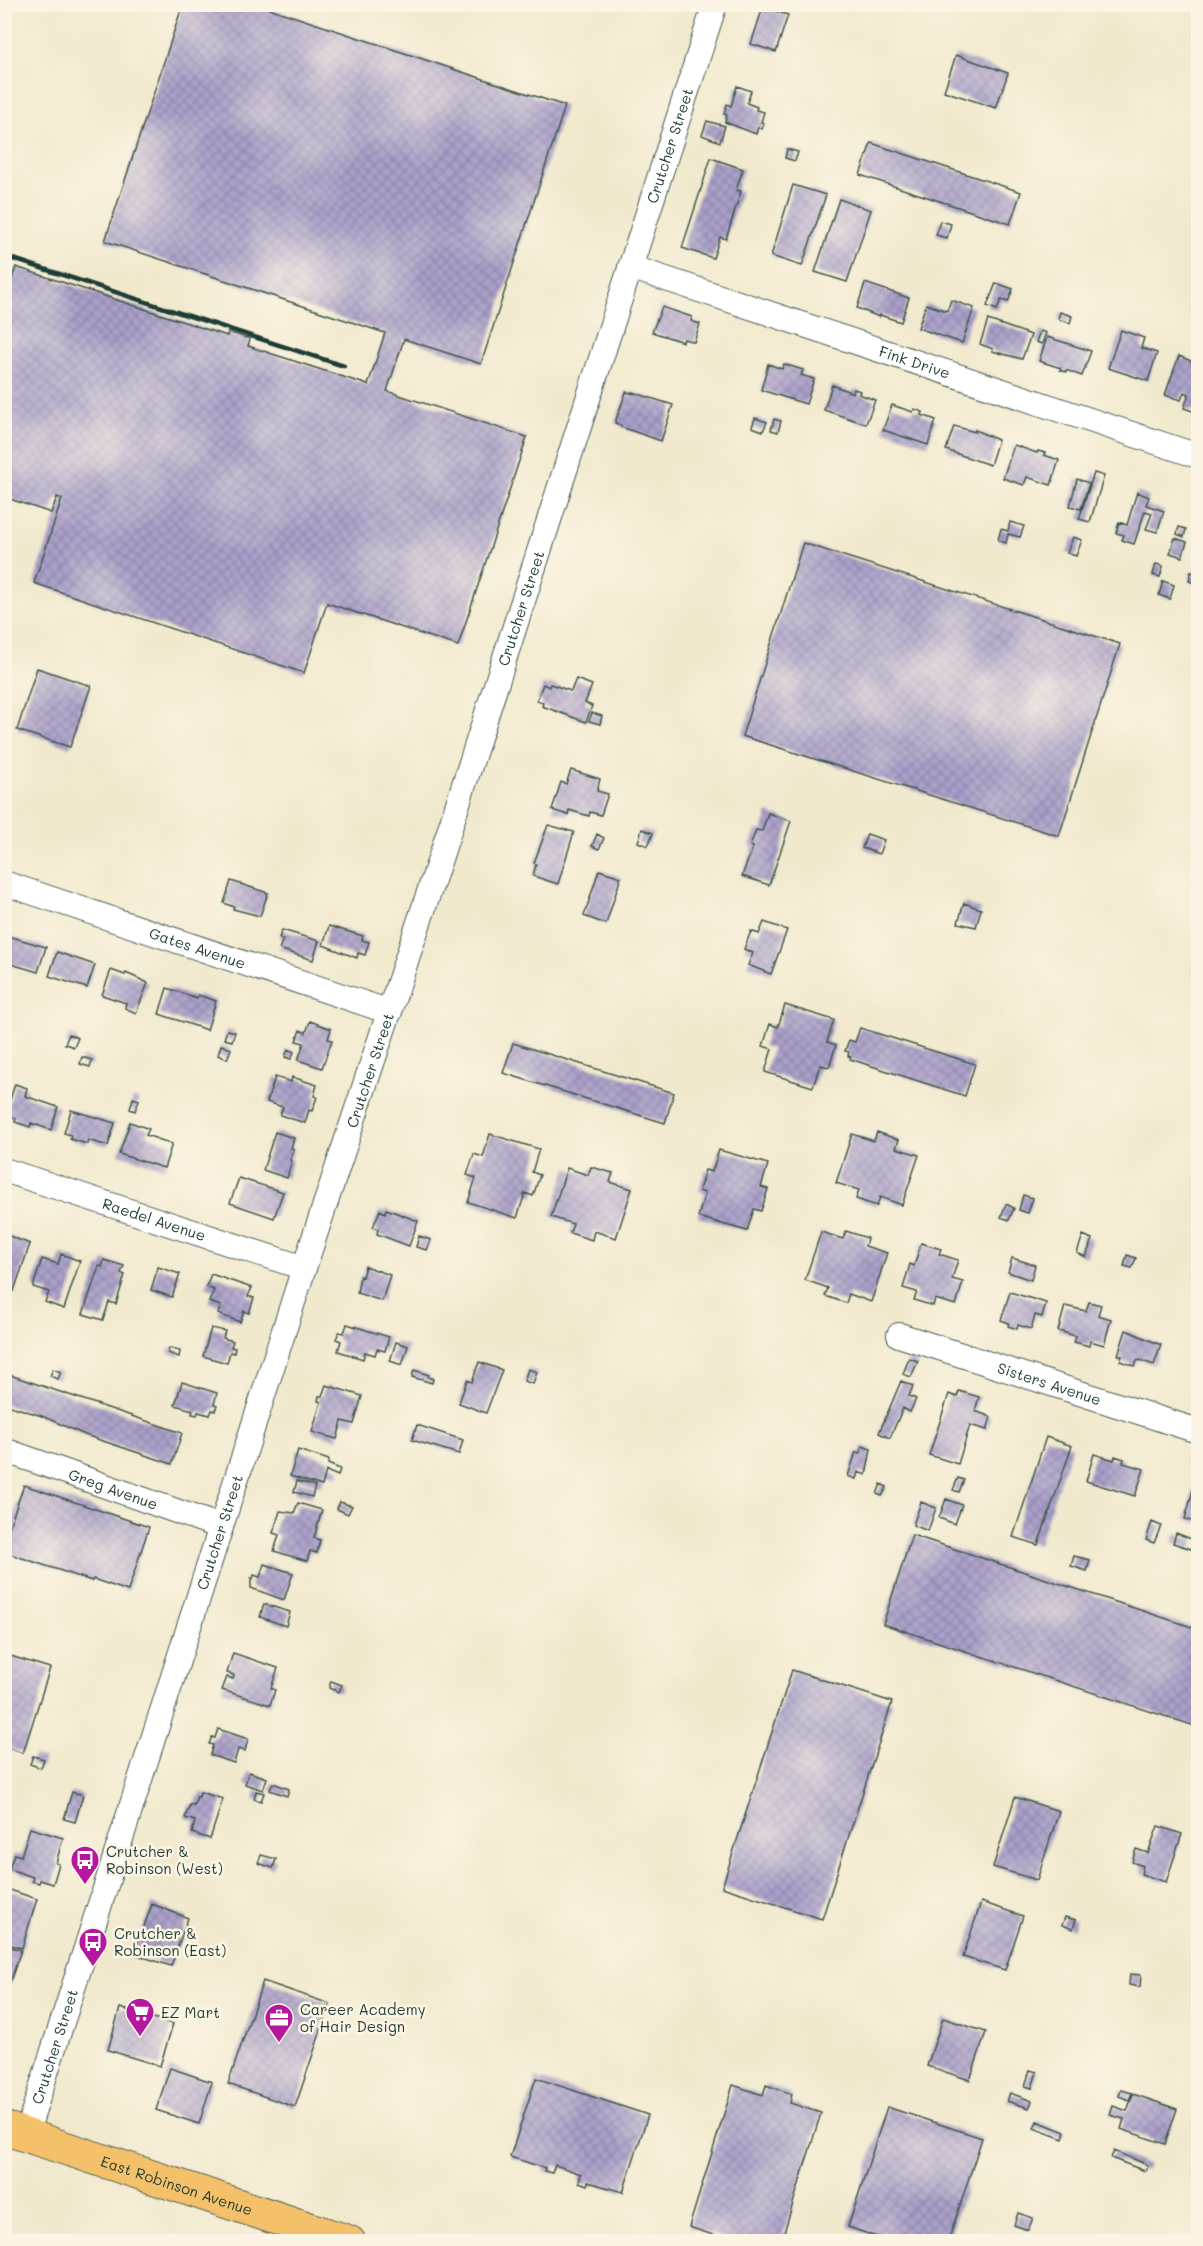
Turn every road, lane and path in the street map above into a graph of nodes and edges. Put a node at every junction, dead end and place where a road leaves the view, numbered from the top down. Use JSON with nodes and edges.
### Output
{"nodes":[{"id":1,"x":715,"y":4,"type":"edge"},
{"id":2,"x":630,"y":267,"type":"junction"},
{"id":3,"x":1198,"y":456,"type":"edge"},
{"id":4,"x":4,"y":883,"type":"edge"},
{"id":5,"x":390,"y":1012,"type":"junction"},
{"id":6,"x":4,"y":1170,"type":"edge"},
{"id":7,"x":304,"y":1268,"type":"junction"},
{"id":8,"x":899,"y":1335,"type":"dead end"},
{"id":9,"x":1198,"y":1431,"type":"edge"},
{"id":10,"x":4,"y":1450,"type":"edge"},
{"id":11,"x":221,"y":1527,"type":"junction"},
{"id":12,"x":15,"y":2131,"type":"edge"},
{"id":13,"x":349,"y":2241,"type":"edge"}],
"edges":[{"from":1,"to":2,"type":"street","name":"Crutcher Street"},
{"from":2,"to":3,"type":"street","name":"Fink Drive"},
{"from":2,"to":5,"type":"street","name":"Crutcher Street"},
{"from":4,"to":5,"type":"street","name":"Gates Avenue"},
{"from":5,"to":7,"type":"street","name":"Crutcher Street"},
{"from":6,"to":7,"type":"street","name":"Raedel Avenue"},
{"from":7,"to":11,"type":"street","name":"Crutcher Street"},
{"from":8,"to":9,"type":"street","name":"Sisters Avenue"},
{"from":10,"to":11,"type":"street","name":"Greg Avenue"},
{"from":11,"to":12,"type":"street","name":"Crutcher Street"},
{"from":12,"to":13,"type":"highway","name":"East Robinson Avenue"}]}
